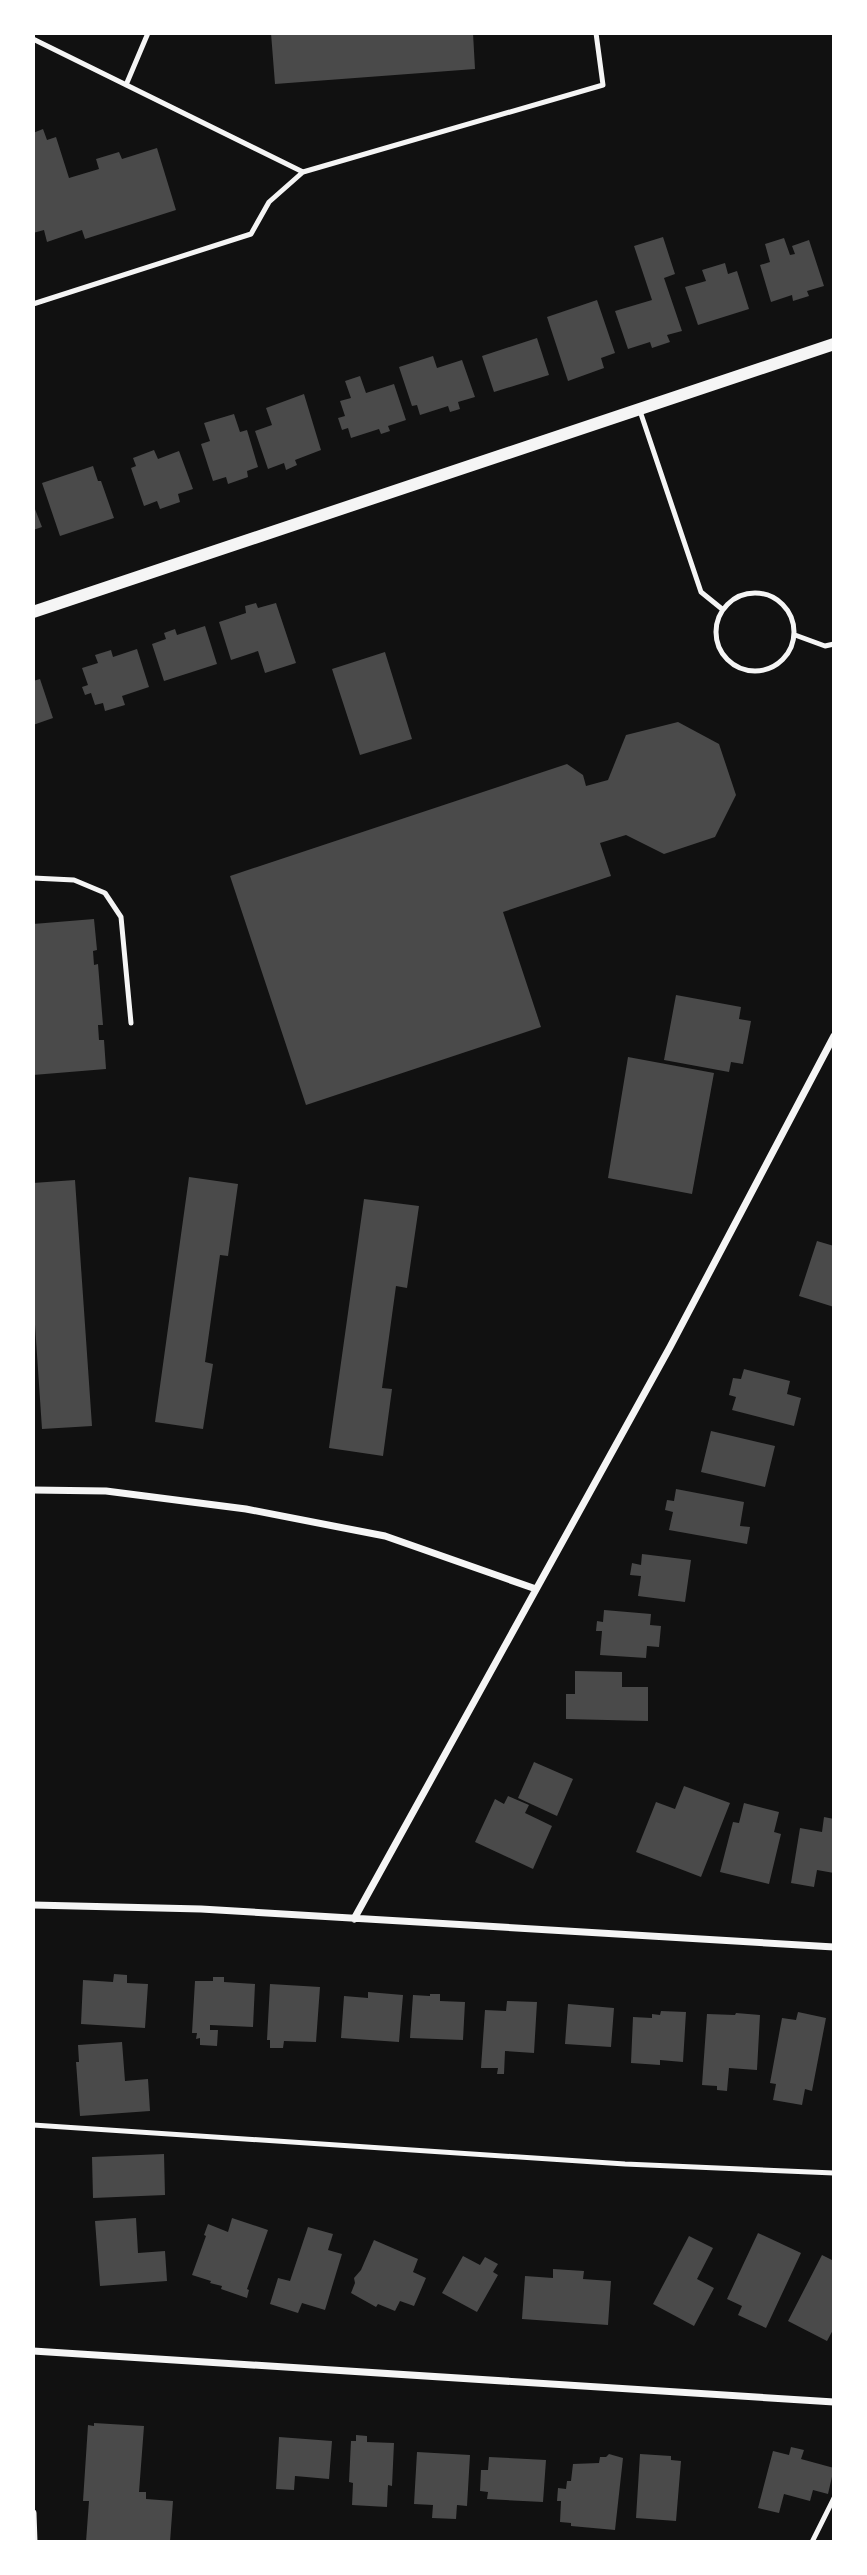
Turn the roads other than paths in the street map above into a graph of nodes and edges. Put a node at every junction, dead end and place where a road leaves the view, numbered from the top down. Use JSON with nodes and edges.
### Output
{"nodes":[{"id":1,"x":148,"y":33,"type":"edge"},
{"id":2,"x":596,"y":33,"type":"edge"},
{"id":3,"x":33,"y":39,"type":"edge"},
{"id":4,"x":126,"y":85,"type":"junction"},
{"id":5,"x":303,"y":173,"type":"junction"},
{"id":6,"x":33,"y":304,"type":"edge"},
{"id":7,"x":834,"y":344,"type":"edge"},
{"id":8,"x":639,"y":408,"type":"junction"},
{"id":9,"x":722,"y":609,"type":"junction"},
{"id":10,"x":33,"y":612,"type":"edge"},
{"id":11,"x":795,"y":635,"type":"junction"},
{"id":12,"x":834,"y":644,"type":"edge"},
{"id":13,"x":33,"y":878,"type":"edge"},
{"id":14,"x":131,"y":1023,"type":"dead end"},
{"id":15,"x":834,"y":1036,"type":"edge"},
{"id":16,"x":33,"y":1490,"type":"edge"},
{"id":17,"x":536,"y":1589,"type":"junction"},
{"id":18,"x":33,"y":1905,"type":"edge"},
{"id":19,"x":354,"y":1919,"type":"junction"},
{"id":20,"x":834,"y":1947,"type":"edge"},
{"id":21,"x":33,"y":2125,"type":"edge"},
{"id":22,"x":834,"y":2173,"type":"edge"},
{"id":23,"x":33,"y":2350,"type":"edge"},
{"id":24,"x":834,"y":2402,"type":"edge"},
{"id":25,"x":834,"y":2498,"type":"edge"},
{"id":26,"x":33,"y":2513,"type":"edge"},
{"id":27,"x":34,"y":2542,"type":"edge"},
{"id":28,"x":813,"y":2542,"type":"edge"}],
"edges":[{"from":1,"to":4,"type":"lane"},
{"from":2,"to":5,"type":"lane"},
{"from":3,"to":4,"type":"lane"},
{"from":4,"to":5,"type":"lane"},
{"from":5,"to":6,"type":"lane"},
{"from":7,"to":8,"type":"street"},
{"from":8,"to":9,"type":"lane"},
{"from":8,"to":10,"type":"street"},
{"from":9,"to":11,"type":"lane"},
{"from":9,"to":11,"type":"lane"},
{"from":11,"to":12,"type":"lane"},
{"from":13,"to":14,"type":"lane"},
{"from":15,"to":17,"type":"street"},
{"from":16,"to":17,"type":"street"},
{"from":17,"to":19,"type":"street"},
{"from":18,"to":19,"type":"street"},
{"from":19,"to":20,"type":"street"},
{"from":21,"to":22,"type":"lane"},
{"from":23,"to":24,"type":"street"},
{"from":25,"to":28,"type":"lane"},
{"from":26,"to":27,"type":"street"}]}
